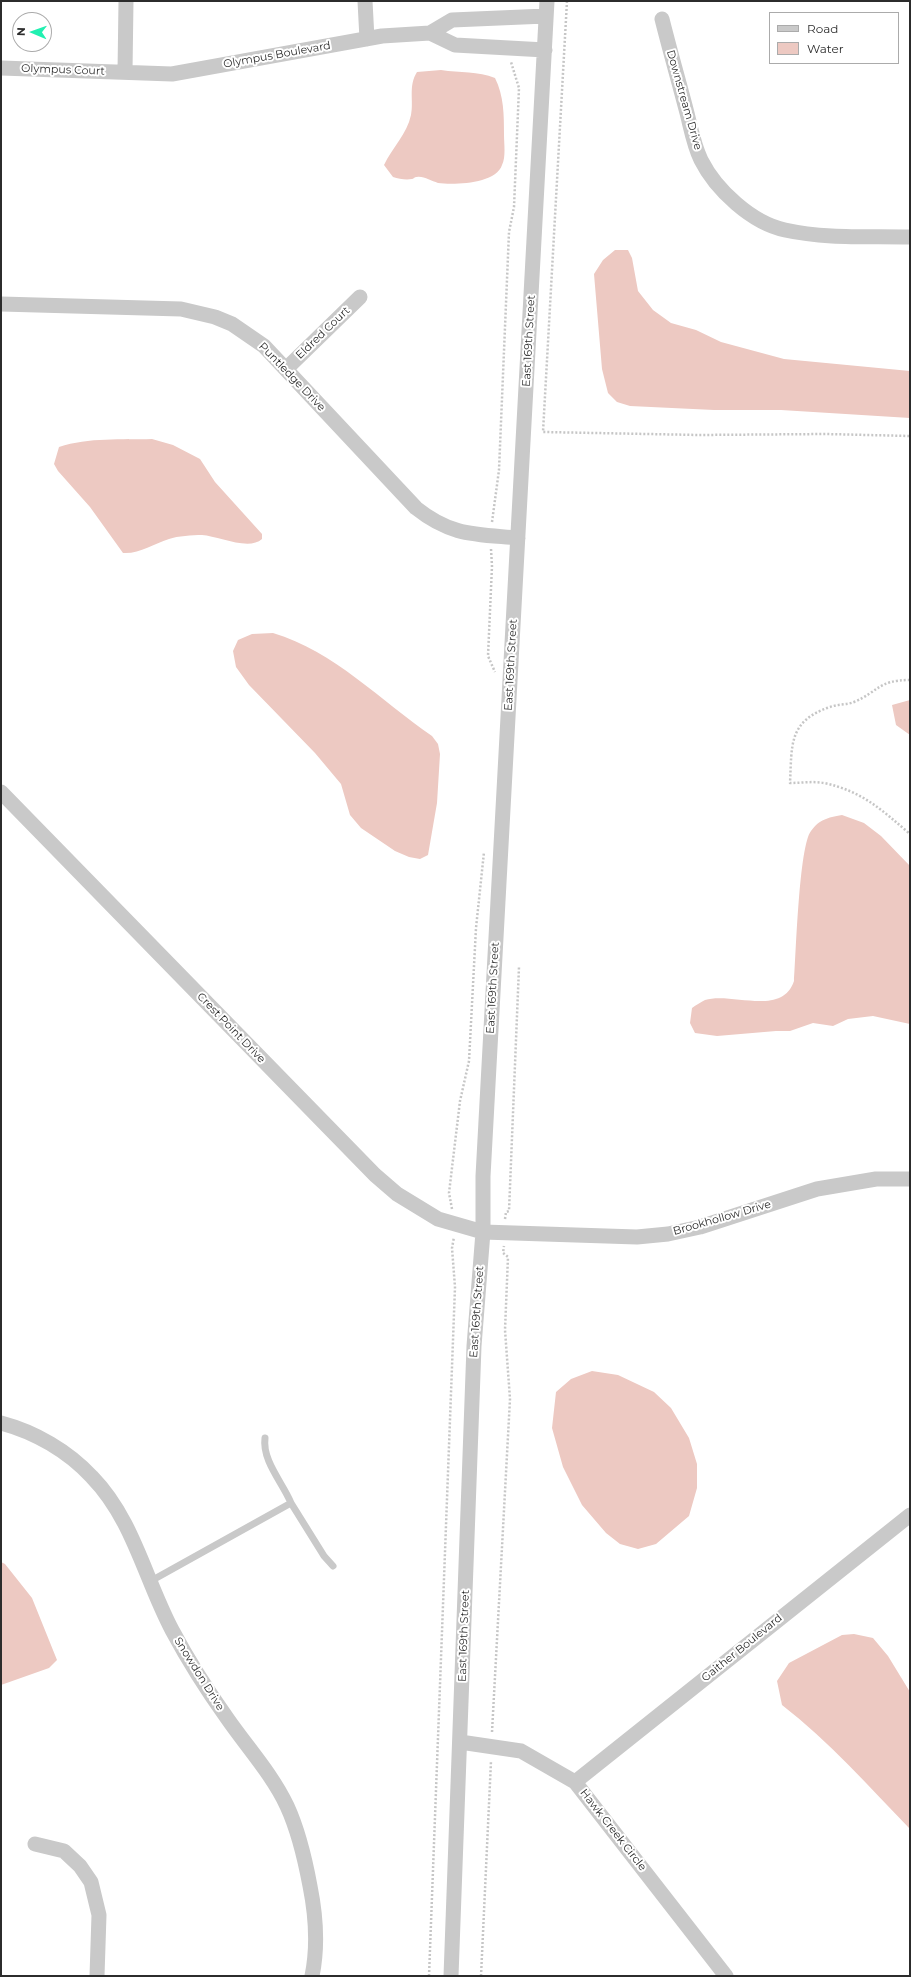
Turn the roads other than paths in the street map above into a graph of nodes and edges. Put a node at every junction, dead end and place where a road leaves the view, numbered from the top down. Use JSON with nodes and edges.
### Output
{"nodes":[{"id":1,"x":126,"y":1,"type":"edge"},
{"id":2,"x":365,"y":1,"type":"edge"},
{"id":3,"x":546,"y":8,"type":"edge"},
{"id":4,"x":662,"y":19,"type":"dead end"},
{"id":5,"x":430,"y":33,"type":"junction"},
{"id":6,"x":367,"y":39,"type":"junction"},
{"id":7,"x":545,"y":50,"type":"junction"},
{"id":8,"x":1,"y":68,"type":"edge"},
{"id":9,"x":125,"y":72,"type":"junction"},
{"id":10,"x":910,"y":237,"type":"edge"},
{"id":11,"x":360,"y":297,"type":"dead end"},
{"id":12,"x":1,"y":304,"type":"edge"},
{"id":13,"x":286,"y":369,"type":"junction"},
{"id":14,"x":518,"y":538,"type":"junction"},
{"id":15,"x":1,"y":792,"type":"edge"},
{"id":16,"x":910,"y":1179,"type":"edge"},
{"id":17,"x":483,"y":1232,"type":"junction"},
{"id":18,"x":1,"y":1423,"type":"edge"},
{"id":19,"x":265,"y":1438,"type":"dead end"},
{"id":20,"x":291,"y":1504,"type":"junction"},
{"id":21,"x":910,"y":1515,"type":"edge"},
{"id":22,"x":332,"y":1566,"type":"dead end"},
{"id":23,"x":149,"y":1582,"type":"junction"},
{"id":24,"x":460,"y":1742,"type":"junction"},
{"id":25,"x":575,"y":1782,"type":"junction"},
{"id":26,"x":35,"y":1844,"type":"dead end"},
{"id":27,"x":97,"y":1976,"type":"edge"},
{"id":28,"x":312,"y":1976,"type":"edge"},
{"id":29,"x":451,"y":1976,"type":"edge"},
{"id":30,"x":726,"y":1976,"type":"edge"}],
"edges":[{"from":1,"to":9,"type":"street"},
{"from":2,"to":6,"type":"street"},
{"from":3,"to":5,"type":"street","name":"Olympus Boulevard"},
{"from":3,"to":7,"type":"street","name":"East 169th Street"},
{"from":4,"to":10,"type":"street","name":"Downstream Drive"},
{"from":5,"to":6,"type":"street","name":"Olympus Boulevard"},
{"from":5,"to":7,"type":"street"},
{"from":6,"to":9,"type":"street","name":"Olympus Boulevard"},
{"from":7,"to":14,"type":"street","name":"East 169th Street"},
{"from":8,"to":9,"type":"street","name":"Olympus Court"},
{"from":11,"to":13,"type":"street","name":"Eldred Court"},
{"from":12,"to":13,"type":"street","name":"Puntledge Drive"},
{"from":13,"to":14,"type":"street","name":"Puntledge Drive"},
{"from":14,"to":17,"type":"street","name":"East 169th Street"},
{"from":15,"to":17,"type":"street","name":"Crest Point Drive"},
{"from":16,"to":17,"type":"street","name":"Brookhollow Drive"},
{"from":17,"to":24,"type":"street","name":"East 169th Street"},
{"from":18,"to":23,"type":"street","name":"Snowdon Drive"},
{"from":19,"to":20,"type":"lane"},
{"from":20,"to":22,"type":"lane"},
{"from":20,"to":23,"type":"lane"},
{"from":21,"to":25,"type":"street","name":"Gaither Boulevard"},
{"from":23,"to":28,"type":"street","name":"Snowdon Drive"},
{"from":24,"to":25,"type":"street","name":"Hawk Creek Circle"},
{"from":24,"to":29,"type":"street","name":"East 169th Street"},
{"from":25,"to":30,"type":"street","name":"Hawk Creek Circle"},
{"from":26,"to":27,"type":"street"}]}
